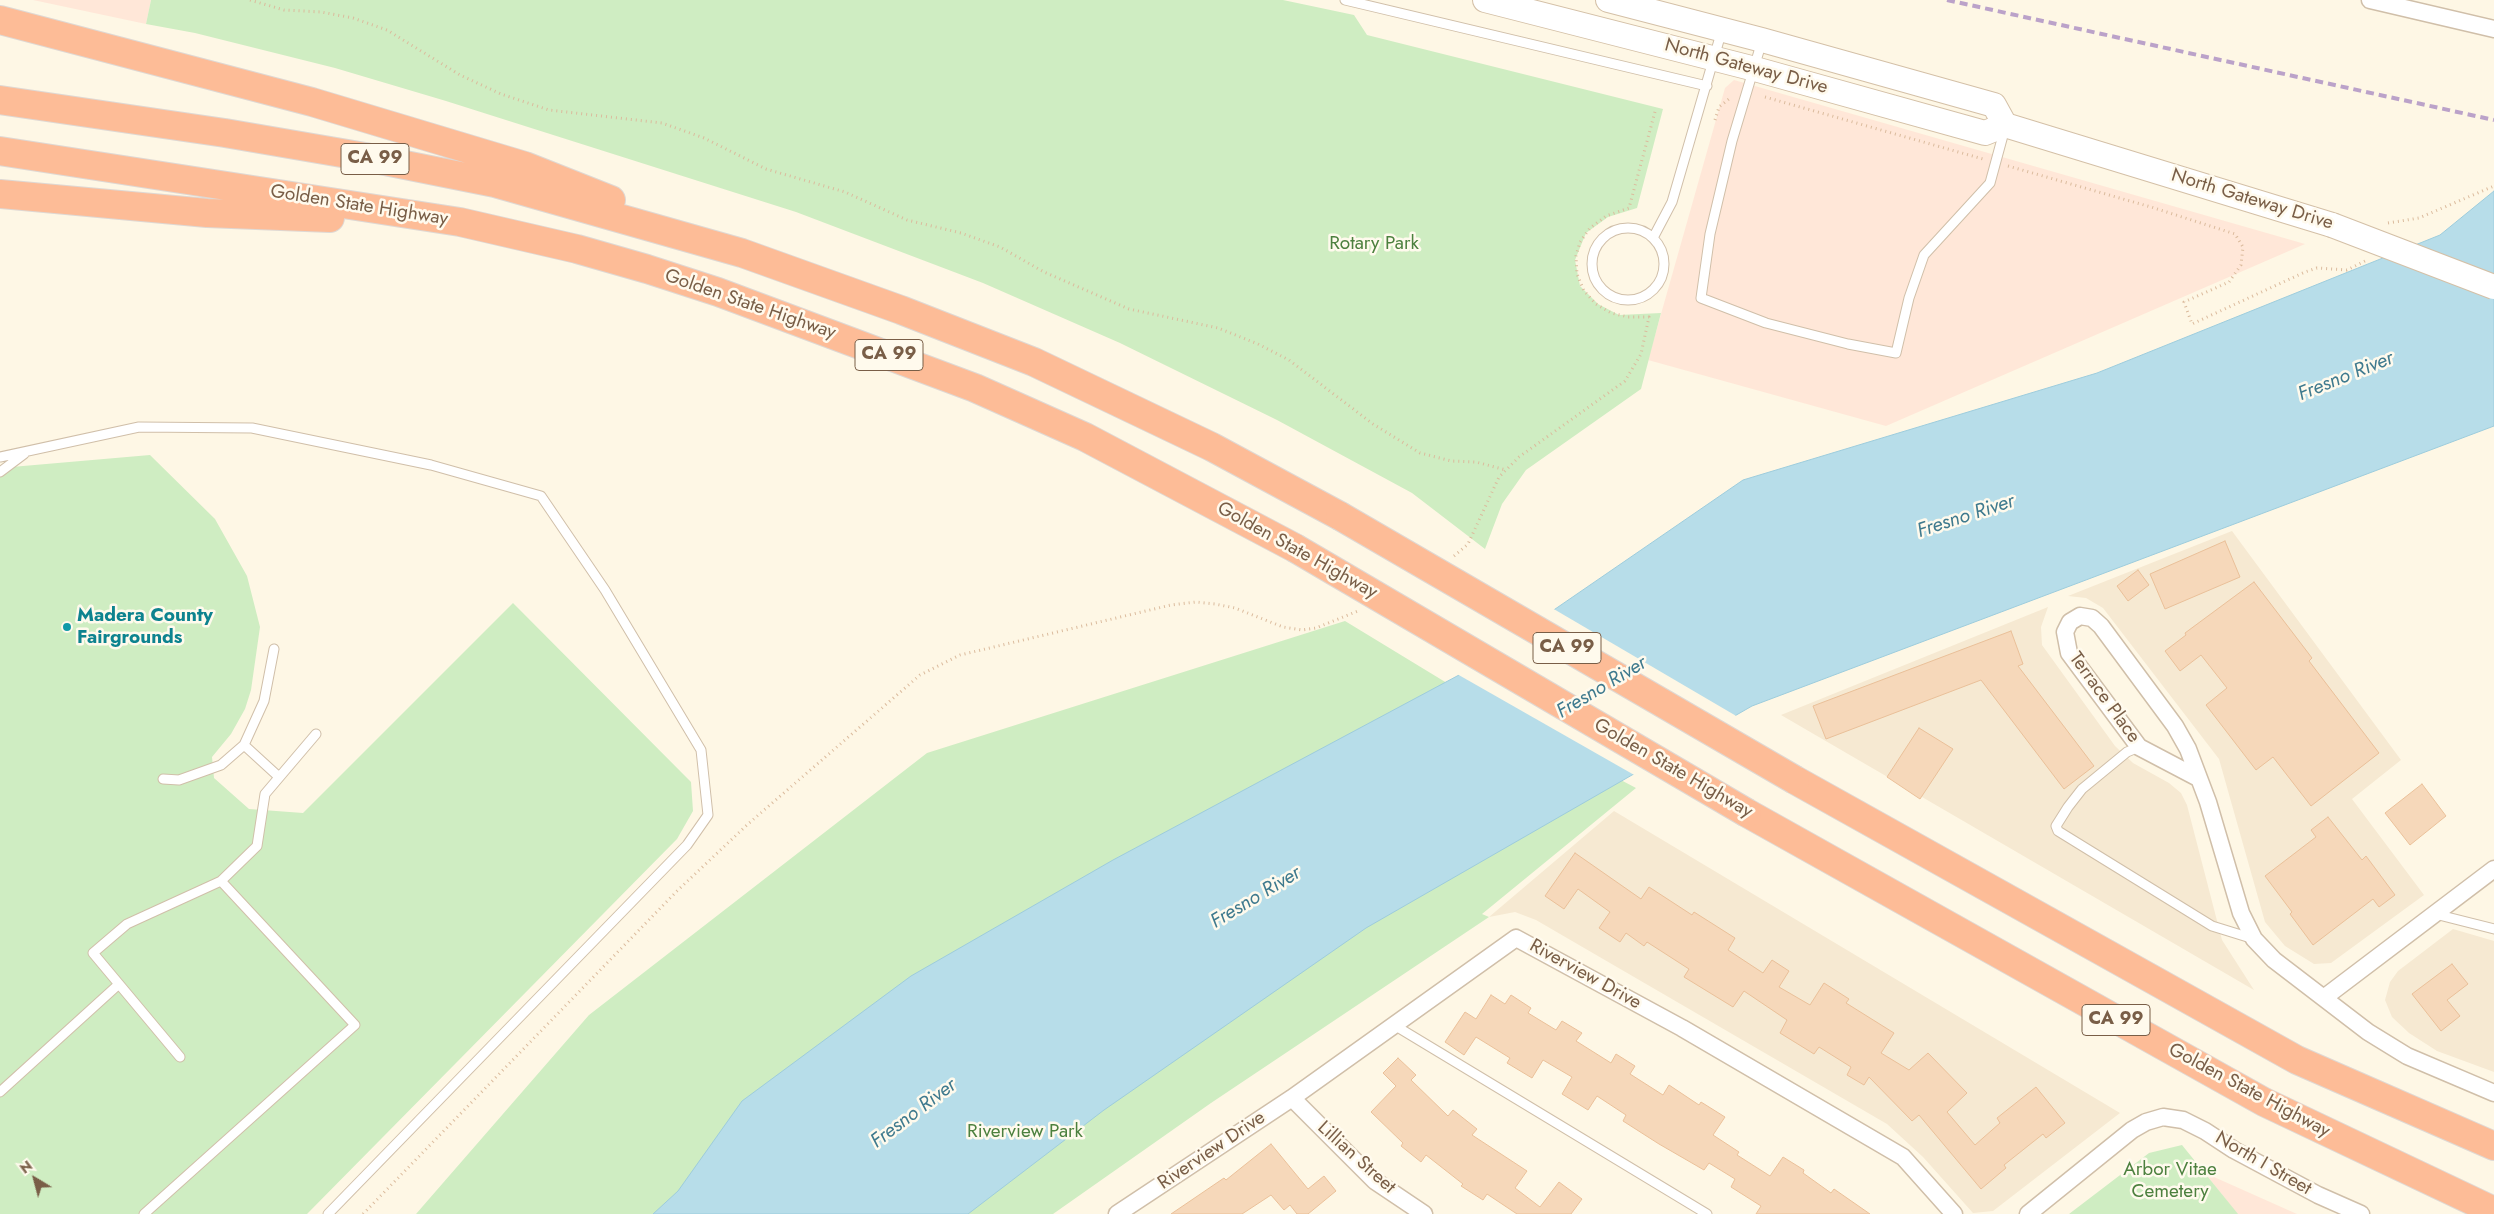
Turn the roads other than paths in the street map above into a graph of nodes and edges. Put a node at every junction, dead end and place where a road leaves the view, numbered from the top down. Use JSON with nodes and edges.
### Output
{"nodes":[{"id":1,"x":1346,"y":0,"type":"edge"},
{"id":2,"x":1485,"y":0,"type":"edge"},
{"id":3,"x":1608,"y":0,"type":"edge"},
{"id":4,"x":2370,"y":0,"type":"edge"},
{"id":5,"x":2417,"y":5,"type":"edge"},
{"id":6,"x":0,"y":20,"type":"edge"},
{"id":7,"x":1722,"y":29,"type":"junction"},
{"id":8,"x":2494,"y":29,"type":"edge"},
{"id":9,"x":1762,"y":40,"type":"junction"},
{"id":10,"x":1715,"y":58,"type":"junction"},
{"id":11,"x":1755,"y":69,"type":"junction"},
{"id":12,"x":1707,"y":86,"type":"junction"},
{"id":13,"x":0,"y":100,"type":"edge"},
{"id":14,"x":2005,"y":125,"type":"junction"},
{"id":15,"x":0,"y":151,"type":"edge"},
{"id":16,"x":0,"y":194,"type":"edge"},
{"id":17,"x":460,"y":222,"type":"junction"},
{"id":18,"x":1654,"y":238,"type":"junction"},
{"id":19,"x":742,"y":254,"type":"junction"},
{"id":20,"x":2494,"y":287,"type":"edge"},
{"id":21,"x":28,"y":451,"type":"junction"},
{"id":22,"x":0,"y":457,"type":"edge"},
{"id":23,"x":0,"y":472,"type":"edge"},
{"id":24,"x":274,"y":649,"type":"dead end"},
{"id":25,"x":316,"y":734,"type":"dead end"},
{"id":26,"x":244,"y":745,"type":"junction"},
{"id":27,"x":2139,"y":747,"type":"junction"},
{"id":28,"x":279,"y":777,"type":"junction"},
{"id":29,"x":163,"y":778,"type":"dead end"},
{"id":30,"x":2198,"y":778,"type":"junction"},
{"id":31,"x":2494,"y":869,"type":"edge"},
{"id":32,"x":221,"y":881,"type":"junction"},
{"id":33,"x":2435,"y":914,"type":"junction"},
{"id":34,"x":2494,"y":929,"type":"edge"},
{"id":35,"x":2254,"y":939,"type":"junction"},
{"id":36,"x":119,"y":984,"type":"junction"},
{"id":37,"x":2325,"y":997,"type":"junction"},
{"id":38,"x":1394,"y":1026,"type":"junction"},
{"id":39,"x":180,"y":1057,"type":"dead end"},
{"id":40,"x":0,"y":1092,"type":"edge"},
{"id":41,"x":2494,"y":1093,"type":"edge"},
{"id":42,"x":1292,"y":1098,"type":"junction"},
{"id":43,"x":2494,"y":1146,"type":"edge"},
{"id":44,"x":2494,"y":1211,"type":"edge"},
{"id":45,"x":1121,"y":1213,"type":"edge"},
{"id":46,"x":144,"y":1214,"type":"edge"},
{"id":47,"x":328,"y":1214,"type":"edge"},
{"id":48,"x":1424,"y":1214,"type":"edge"},
{"id":49,"x":1707,"y":1214,"type":"edge"},
{"id":50,"x":1954,"y":1214,"type":"edge"},
{"id":51,"x":2028,"y":1214,"type":"edge"},
{"id":52,"x":2361,"y":1214,"type":"edge"}],
"edges":[{"from":1,"to":12,"type":"lane"},
{"from":2,"to":10,"type":"main road","name":"North Gateway Drive"},
{"from":3,"to":7,"type":"main road","name":"North Gateway Drive"},
{"from":4,"to":5,"type":"street"},
{"from":5,"to":8,"type":"street"},
{"from":6,"to":19,"type":"highway"},
{"from":7,"to":9,"type":"main road","name":"North Gateway Drive"},
{"from":7,"to":10,"type":"lane"},
{"from":9,"to":11,"type":"lane"},
{"from":9,"to":14,"type":"main road","name":"North Gateway Drive"},
{"from":10,"to":11,"type":"main road","name":"North Gateway Drive"},
{"from":10,"to":12,"type":"lane"},
{"from":11,"to":14,"type":"main road","name":"North Gateway Drive"},
{"from":11,"to":14,"type":"lane"},
{"from":12,"to":18,"type":"lane"},
{"from":13,"to":19,"type":"highway","number":"CA 99"},
{"from":14,"to":20,"type":"main road","name":"North Gateway Drive","bridge":true},
{"from":15,"to":17,"type":"highway","name":"Golden State Highway","number":"CA 99"},
{"from":16,"to":17,"type":"highway"},
{"from":17,"to":44,"type":"highway","name":"Golden State Highway","number":"CA 99","bridge":true},
{"from":18,"to":18,"type":"lane"},
{"from":19,"to":43,"type":"highway","number":"CA 99","bridge":true},
{"from":21,"to":22,"type":"lane"},
{"from":21,"to":23,"type":"lane"},
{"from":21,"to":47,"type":"lane"},
{"from":24,"to":26,"type":"lane"},
{"from":25,"to":28,"type":"lane"},
{"from":26,"to":28,"type":"lane"},
{"from":26,"to":29,"type":"lane"},
{"from":27,"to":30,"type":"street","name":"Terrace Place"},
{"from":27,"to":30,"type":"street","name":"Terrace Place"},
{"from":27,"to":35,"type":"lane"},
{"from":28,"to":32,"type":"lane"},
{"from":30,"to":35,"type":"street","name":"Terrace Place"},
{"from":31,"to":33,"type":"street"},
{"from":32,"to":36,"type":"lane"},
{"from":32,"to":46,"type":"lane"},
{"from":33,"to":34,"type":"lane"},
{"from":33,"to":37,"type":"street"},
{"from":35,"to":37,"type":"street","name":"Terrace Place"},
{"from":36,"to":39,"type":"lane"},
{"from":36,"to":40,"type":"lane"},
{"from":37,"to":41,"type":"street","name":"Terrace Place"},
{"from":38,"to":42,"type":"street","name":"Riverview Drive"},
{"from":38,"to":49,"type":"lane"},
{"from":38,"to":50,"type":"street","name":"Riverview Drive"},
{"from":42,"to":45,"type":"street","name":"Riverview Drive"},
{"from":42,"to":48,"type":"street","name":"Lillian Street"},
{"from":51,"to":52,"type":"street","name":"North I Street"}]}
